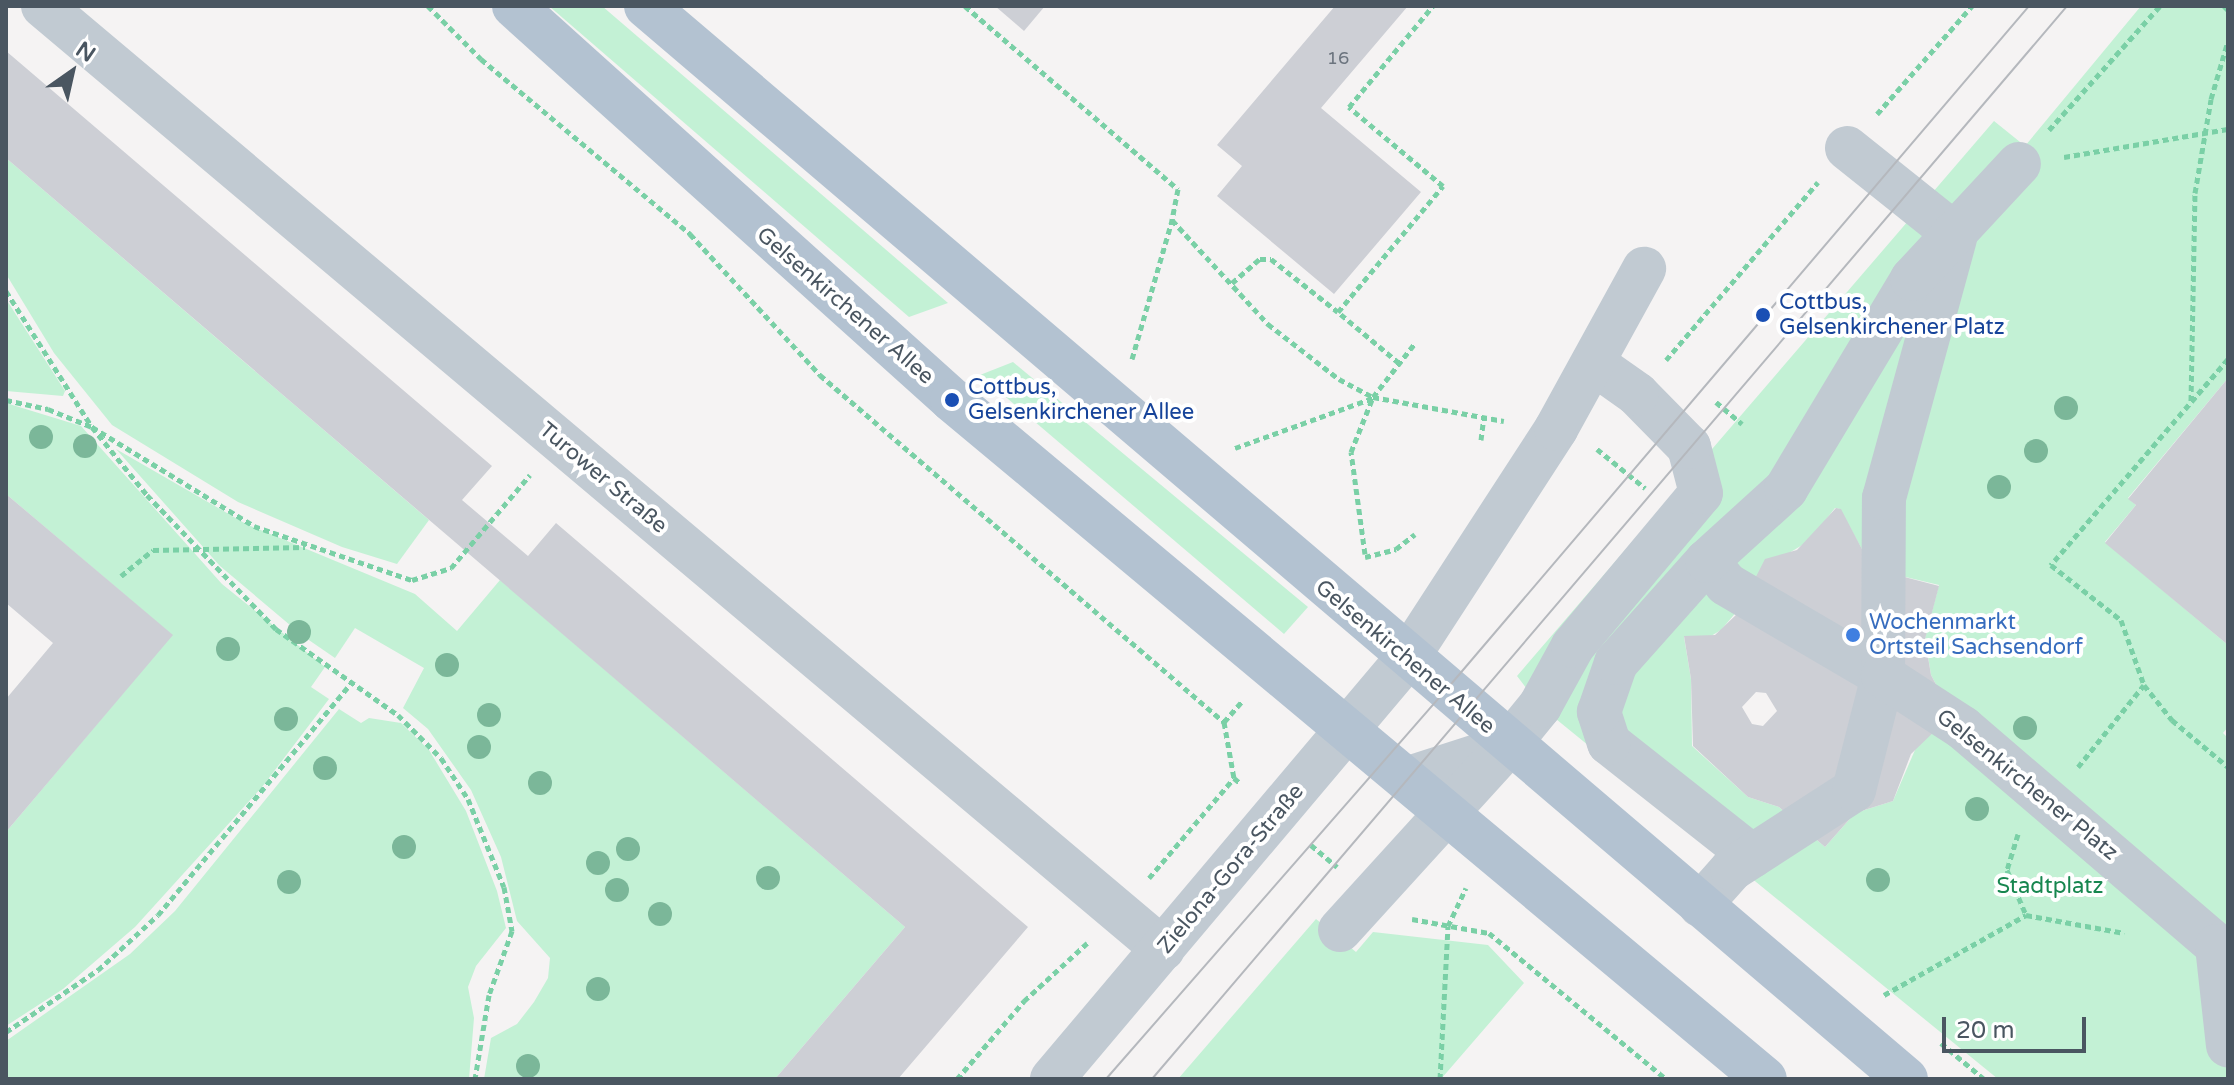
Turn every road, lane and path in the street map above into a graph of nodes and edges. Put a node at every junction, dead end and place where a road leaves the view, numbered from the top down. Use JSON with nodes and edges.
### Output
{"nodes":[{"id":1,"x":43,"y":6,"type":"edge"},
{"id":2,"x":428,"y":6,"type":"edge"},
{"id":3,"x":514,"y":6,"type":"edge"},
{"id":4,"x":646,"y":6,"type":"edge"},
{"id":5,"x":965,"y":6,"type":"edge"},
{"id":6,"x":1433,"y":6,"type":"edge"},
{"id":7,"x":1972,"y":6,"type":"edge"},
{"id":8,"x":2160,"y":6,"type":"edge"},
{"id":9,"x":2228,"y":41,"type":"edge"},
{"id":10,"x":2228,"y":129,"type":"edge"},
{"id":11,"x":2205,"y":132,"type":"junction"},
{"id":12,"x":1847,"y":148,"type":"junction"},
{"id":13,"x":2019,"y":164,"type":"junction"},
{"id":14,"x":1172,"y":220,"type":"junction"},
{"id":15,"x":1956,"y":235,"type":"junction"},
{"id":16,"x":1644,"y":269,"type":"dead end"},
{"id":17,"x":1232,"y":283,"type":"junction"},
{"id":18,"x":6,"y":291,"type":"edge"},
{"id":19,"x":1338,"y":312,"type":"junction"},
{"id":20,"x":1415,"y":343,"type":"dead end"},
{"id":21,"x":2228,"y":359,"type":"edge"},
{"id":22,"x":1131,"y":360,"type":"dead end"},
{"id":23,"x":1399,"y":363,"type":"junction"},
{"id":24,"x":1593,"y":363,"type":"junction"},
{"id":25,"x":1637,"y":394,"type":"junction"},
{"id":26,"x":1373,"y":397,"type":"junction"},
{"id":27,"x":6,"y":400,"type":"edge"},
{"id":28,"x":2191,"y":402,"type":"junction"},
{"id":29,"x":1484,"y":417,"type":"junction"},
{"id":30,"x":92,"y":427,"type":"junction"},
{"id":31,"x":1556,"y":429,"type":"junction"},
{"id":32,"x":907,"y":437,"type":"dead end"},
{"id":33,"x":1481,"y":440,"type":"dead end"},
{"id":34,"x":559,"y":441,"type":"junction"},
{"id":35,"x":902,"y":444,"type":"junction"},
{"id":36,"x":1235,"y":448,"type":"dead end"},
{"id":37,"x":1651,"y":493,"type":"dead end"},
{"id":38,"x":1415,"y":534,"type":"dead end"},
{"id":39,"x":196,"y":546,"type":"junction"},
{"id":40,"x":310,"y":547,"type":"junction"},
{"id":41,"x":1707,"y":561,"type":"junction"},
{"id":42,"x":121,"y":576,"type":"dead end"},
{"id":43,"x":1408,"y":657,"type":"junction"},
{"id":44,"x":1883,"y":676,"type":"junction"},
{"id":45,"x":352,"y":682,"type":"junction"},
{"id":46,"x":2144,"y":685,"type":"junction"},
{"id":47,"x":1348,"y":728,"type":"junction"},
{"id":48,"x":1509,"y":744,"type":"junction"},
{"id":49,"x":2228,"y":767,"type":"edge"},
{"id":50,"x":1234,"y":778,"type":"dead end"},
{"id":51,"x":1409,"y":778,"type":"junction"},
{"id":52,"x":2049,"y":800,"type":"junction"},
{"id":53,"x":1448,"y":811,"type":"junction"},
{"id":54,"x":1752,"y":856,"type":"junction"},
{"id":55,"x":1461,"y":894,"type":"dead end"},
{"id":56,"x":1700,"y":905,"type":"junction"},
{"id":57,"x":2026,"y":915,"type":"junction"},
{"id":58,"x":1405,"y":918,"type":"dead end"},
{"id":59,"x":1448,"y":926,"type":"junction"},
{"id":60,"x":1340,"y":930,"type":"dead end"},
{"id":61,"x":2130,"y":937,"type":"dead end"},
{"id":62,"x":1163,"y":949,"type":"junction"},
{"id":63,"x":1884,"y":995,"type":"dead end"},
{"id":64,"x":6,"y":1032,"type":"edge"},
{"id":65,"x":2228,"y":1045,"type":"edge"},
{"id":66,"x":475,"y":1079,"type":"edge"},
{"id":67,"x":1052,"y":1079,"type":"edge"},
{"id":68,"x":1440,"y":1079,"type":"edge"},
{"id":69,"x":1666,"y":1079,"type":"edge"},
{"id":70,"x":1765,"y":1079,"type":"edge"},
{"id":71,"x":1906,"y":1079,"type":"edge"}],
"edges":[{"from":1,"to":34,"type":"street","name":"Turower Straße"},
{"from":2,"to":35,"type":"path"},
{"from":3,"to":47,"type":"main road","name":"Gelsenkirchener Allee"},
{"from":4,"to":43,"type":"main road","name":"Gelsenkirchener Allee"},
{"from":5,"to":14,"type":"path"},
{"from":6,"to":19,"type":"path"},
{"from":7,"to":12,"type":"path"},
{"from":8,"to":13,"type":"path"},
{"from":9,"to":11,"type":"path"},
{"from":10,"to":11,"type":"path"},
{"from":11,"to":13,"type":"path"},
{"from":11,"to":28,"type":"path"},
{"from":12,"to":15,"type":"street"},
{"from":12,"to":25,"type":"path"},
{"from":13,"to":15,"type":"street"},
{"from":14,"to":17,"type":"path"},
{"from":14,"to":22,"type":"path"},
{"from":15,"to":41,"type":"street"},
{"from":15,"to":44,"type":"street"},
{"from":16,"to":24,"type":"street","name":"Zielona-Gora-Straße"},
{"from":17,"to":19,"type":"path"},
{"from":17,"to":26,"type":"path"},
{"from":18,"to":30,"type":"path"},
{"from":19,"to":23,"type":"path"},
{"from":20,"to":23,"type":"path"},
{"from":21,"to":28,"type":"path"},
{"from":23,"to":26,"type":"path"},
{"from":24,"to":25,"type":"street"},
{"from":24,"to":31,"type":"street","name":"Zielona-Gora-Straße"},
{"from":25,"to":37,"type":"path"},
{"from":25,"to":48,"type":"street"},
{"from":26,"to":29,"type":"path"},
{"from":26,"to":36,"type":"path"},
{"from":26,"to":38,"type":"path"},
{"from":27,"to":30,"type":"path"},
{"from":28,"to":46,"type":"path"},
{"from":29,"to":31,"type":"path"},
{"from":29,"to":33,"type":"path"},
{"from":30,"to":39,"type":"path"},
{"from":30,"to":40,"type":"path"},
{"from":31,"to":43,"type":"street","name":"Zielona-Gora-Straße"},
{"from":32,"to":35,"type":"path"},
{"from":34,"to":40,"type":"path"},
{"from":34,"to":62,"type":"street","name":"Turower Straße"},
{"from":35,"to":50,"type":"path"},
{"from":39,"to":40,"type":"path"},
{"from":39,"to":42,"type":"path"},
{"from":39,"to":45,"type":"path"},
{"from":41,"to":44,"type":"street","name":"Gelsenkirchener Platz"},
{"from":41,"to":54,"type":"street"},
{"from":43,"to":47,"type":"street","name":"Zielona-Gora-Straße"},
{"from":43,"to":48,"type":"main road","name":"Gelsenkirchener Allee"},
{"from":44,"to":52,"type":"street","name":"Gelsenkirchener Platz"},
{"from":44,"to":54,"type":"street"},
{"from":45,"to":64,"type":"path"},
{"from":45,"to":66,"type":"path"},
{"from":46,"to":49,"type":"path"},
{"from":46,"to":52,"type":"path"},
{"from":47,"to":51,"type":"main road","name":"Gelsenkirchener Allee"},
{"from":47,"to":62,"type":"street","name":"Zielona-Gora-Straße"},
{"from":48,"to":51,"type":"street","name":"Gelsenkirchener Allee"},
{"from":48,"to":53,"type":"street"},
{"from":48,"to":56,"type":"main road","name":"Gelsenkirchener Allee"},
{"from":51,"to":53,"type":"main road","name":"Gelsenkirchener Allee"},
{"from":52,"to":57,"type":"path"},
{"from":52,"to":65,"type":"street","name":"Gelsenkirchener Platz"},
{"from":53,"to":60,"type":"street"},
{"from":53,"to":70,"type":"main road","name":"Gelsenkirchener Allee"},
{"from":54,"to":56,"type":"street"},
{"from":55,"to":59,"type":"path"},
{"from":56,"to":71,"type":"main road","name":"Gelsenkirchener Allee"},
{"from":57,"to":61,"type":"path"},
{"from":57,"to":63,"type":"path"},
{"from":58,"to":59,"type":"path"},
{"from":59,"to":68,"type":"path"},
{"from":59,"to":69,"type":"path"},
{"from":62,"to":67,"type":"street","name":"Zielona-Gora-Straße"}]}
